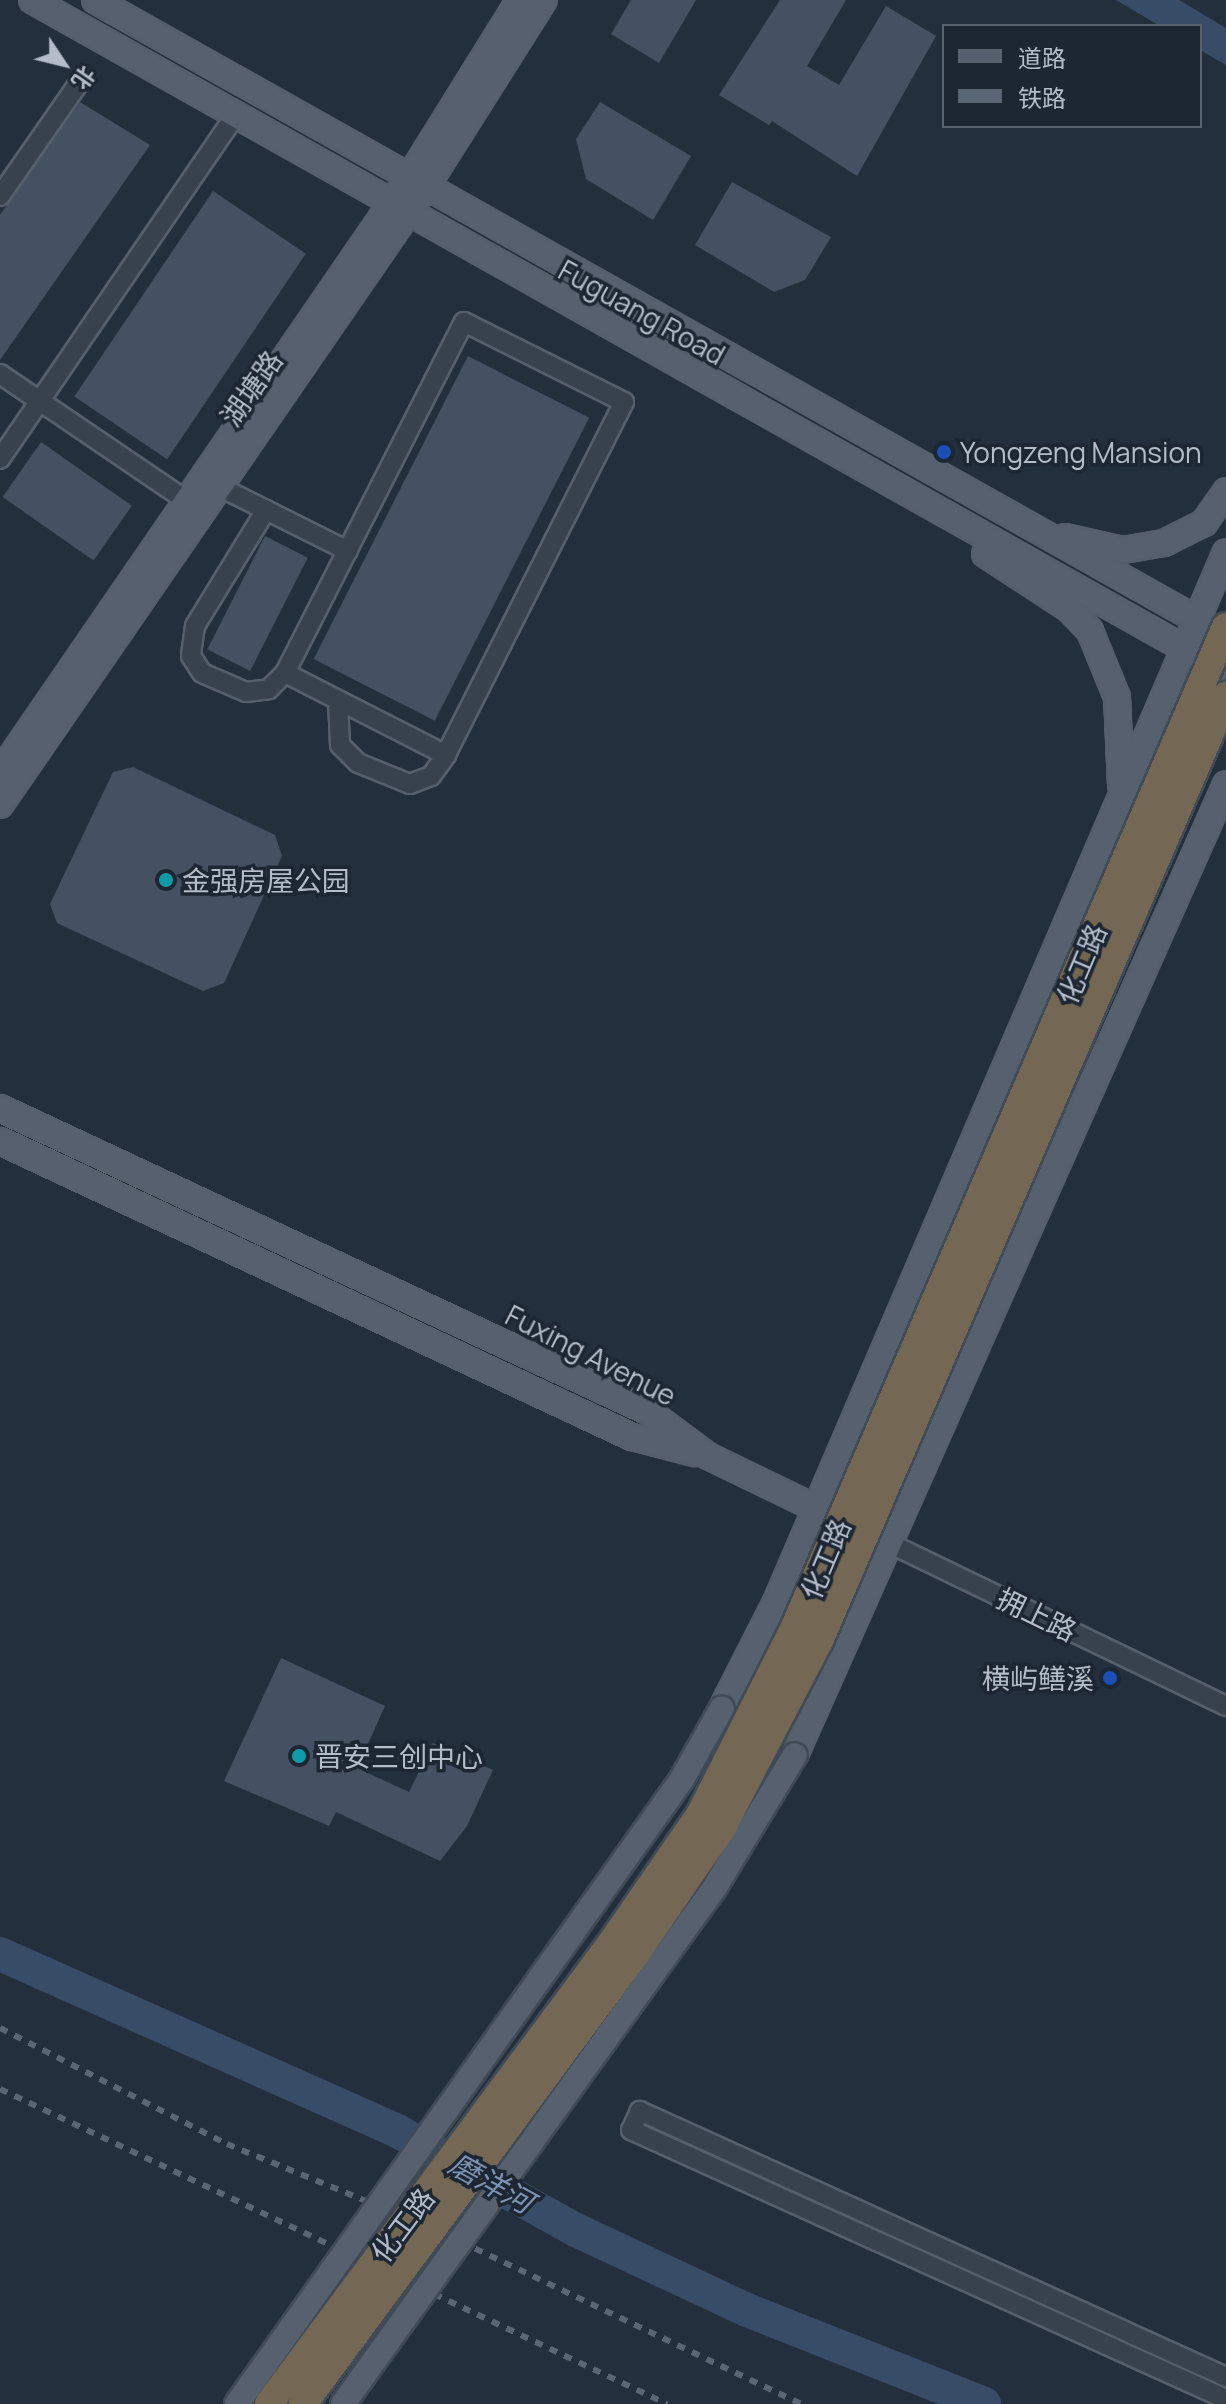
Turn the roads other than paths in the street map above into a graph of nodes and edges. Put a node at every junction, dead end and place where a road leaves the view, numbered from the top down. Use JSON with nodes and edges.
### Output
{"nodes":[{"id":1,"x":32,"y":0,"type":"edge"},
{"id":2,"x":95,"y":0,"type":"edge"},
{"id":3,"x":520,"y":0,"type":"edge"},
{"id":4,"x":544,"y":0,"type":"edge"},
{"id":5,"x":78,"y":84,"type":"dead end"},
{"id":6,"x":235,"y":116,"type":"junction"},
{"id":7,"x":417,"y":183,"type":"junction"},
{"id":8,"x":0,"y":196,"type":"edge"},
{"id":9,"x":399,"y":209,"type":"junction"},
{"id":10,"x":0,"y":374,"type":"edge"},
{"id":11,"x":40,"y":401,"type":"junction"},
{"id":12,"x":0,"y":459,"type":"edge"},
{"id":13,"x":220,"y":487,"type":"junction"},
{"id":14,"x":1226,"y":491,"type":"edge"},
{"id":15,"x":910,"y":497,"type":"junction"},
{"id":16,"x":187,"y":501,"type":"junction"},
{"id":17,"x":266,"y":510,"type":"junction"},
{"id":18,"x":1031,"y":528,"type":"junction"},
{"id":19,"x":348,"y":551,"type":"junction"},
{"id":20,"x":1226,"y":552,"type":"edge"},
{"id":21,"x":1196,"y":619,"type":"junction"},
{"id":22,"x":1226,"y":627,"type":"edge"},
{"id":23,"x":1226,"y":636,"type":"edge"},
{"id":24,"x":1182,"y":650,"type":"junction"},
{"id":25,"x":1226,"y":672,"type":"edge"},
{"id":26,"x":285,"y":673,"type":"junction"},
{"id":27,"x":1226,"y":696,"type":"edge"},
{"id":28,"x":338,"y":701,"type":"junction"},
{"id":29,"x":446,"y":755,"type":"junction"},
{"id":30,"x":0,"y":773,"type":"edge"},
{"id":31,"x":1226,"y":784,"type":"edge"},
{"id":32,"x":1121,"y":795,"type":"junction"},
{"id":33,"x":0,"y":805,"type":"edge"},
{"id":34,"x":1226,"y":810,"type":"edge"},
{"id":35,"x":1184,"y":876,"type":"junction"},
{"id":36,"x":0,"y":1108,"type":"edge"},
{"id":37,"x":0,"y":1141,"type":"edge"},
{"id":38,"x":708,"y":1456,"type":"junction"},
{"id":39,"x":815,"y":1508,"type":"junction"},
{"id":40,"x":891,"y":1544,"type":"junction"},
{"id":41,"x":1226,"y":1706,"type":"edge"},
{"id":42,"x":1226,"y":2377,"type":"edge"},
{"id":43,"x":1226,"y":2399,"type":"edge"},
{"id":44,"x":237,"y":2404,"type":"edge"},
{"id":45,"x":269,"y":2404,"type":"edge"},
{"id":46,"x":303,"y":2404,"type":"edge"},
{"id":47,"x":343,"y":2404,"type":"edge"}],
"edges":[{"from":1,"to":6,"type":"main road","name":"Fuguang Road"},
{"from":2,"to":7,"type":"main road","name":"Fuguang Road"},
{"from":3,"to":7,"type":"main road","name":"湖塘路"},
{"from":4,"to":7,"type":"main road","name":"湖塘路"},
{"from":5,"to":8,"type":"street"},
{"from":6,"to":9,"type":"main road","name":"Fuguang Road"},
{"from":6,"to":11,"type":"street"},
{"from":7,"to":9,"type":"main road","name":"湖塘路"},
{"from":7,"to":18,"type":"main road","name":"Fuguang Road"},
{"from":9,"to":13,"type":"main road","name":"湖塘路"},
{"from":9,"to":15,"type":"main road","name":"Fuguang Road"},
{"from":9,"to":16,"type":"main road","name":"湖塘路"},
{"from":10,"to":11,"type":"street"},
{"from":11,"to":12,"type":"street"},
{"from":11,"to":16,"type":"street"},
{"from":13,"to":17,"type":"street"},
{"from":13,"to":33,"type":"main road","name":"湖塘路"},
{"from":14,"to":18,"type":"main road"},
{"from":15,"to":24,"type":"main road","name":"Fuguang Road"},
{"from":15,"to":32,"type":"main road"},
{"from":16,"to":30,"type":"main road","name":"湖塘路"},
{"from":17,"to":19,"type":"street"},
{"from":17,"to":26,"type":"street"},
{"from":18,"to":21,"type":"main road","name":"Fuguang Road"},
{"from":19,"to":26,"type":"street"},
{"from":19,"to":29,"type":"street"},
{"from":20,"to":21,"type":"main road"},
{"from":21,"to":23,"type":"main road","name":"Fuguang Road"},
{"from":21,"to":24,"type":"main road"},
{"from":22,"to":45,"type":"highway","name":"化工路","bridge":true},
{"from":24,"to":25,"type":"main road","name":"Fuguang Road"},
{"from":24,"to":32,"type":"main road"},
{"from":26,"to":28,"type":"street"},
{"from":27,"to":46,"type":"highway","name":"化工路","bridge":true},
{"from":28,"to":29,"type":"street"},
{"from":28,"to":29,"type":"street"},
{"from":31,"to":35,"type":"main road"},
{"from":32,"to":39,"type":"main road"},
{"from":34,"to":35,"type":"main road"},
{"from":35,"to":40,"type":"main road"},
{"from":36,"to":38,"type":"main road","name":"Fuxing Avenue"},
{"from":37,"to":38,"type":"main road","name":"Fuxing Avenue"},
{"from":38,"to":39,"type":"main road"},
{"from":39,"to":40,"type":"main road"},
{"from":39,"to":44,"type":"main road","bridge":true},
{"from":40,"to":41,"type":"street","name":"拥上路"},
{"from":40,"to":47,"type":"main road","bridge":true},
{"from":42,"to":43,"type":"street"}]}
